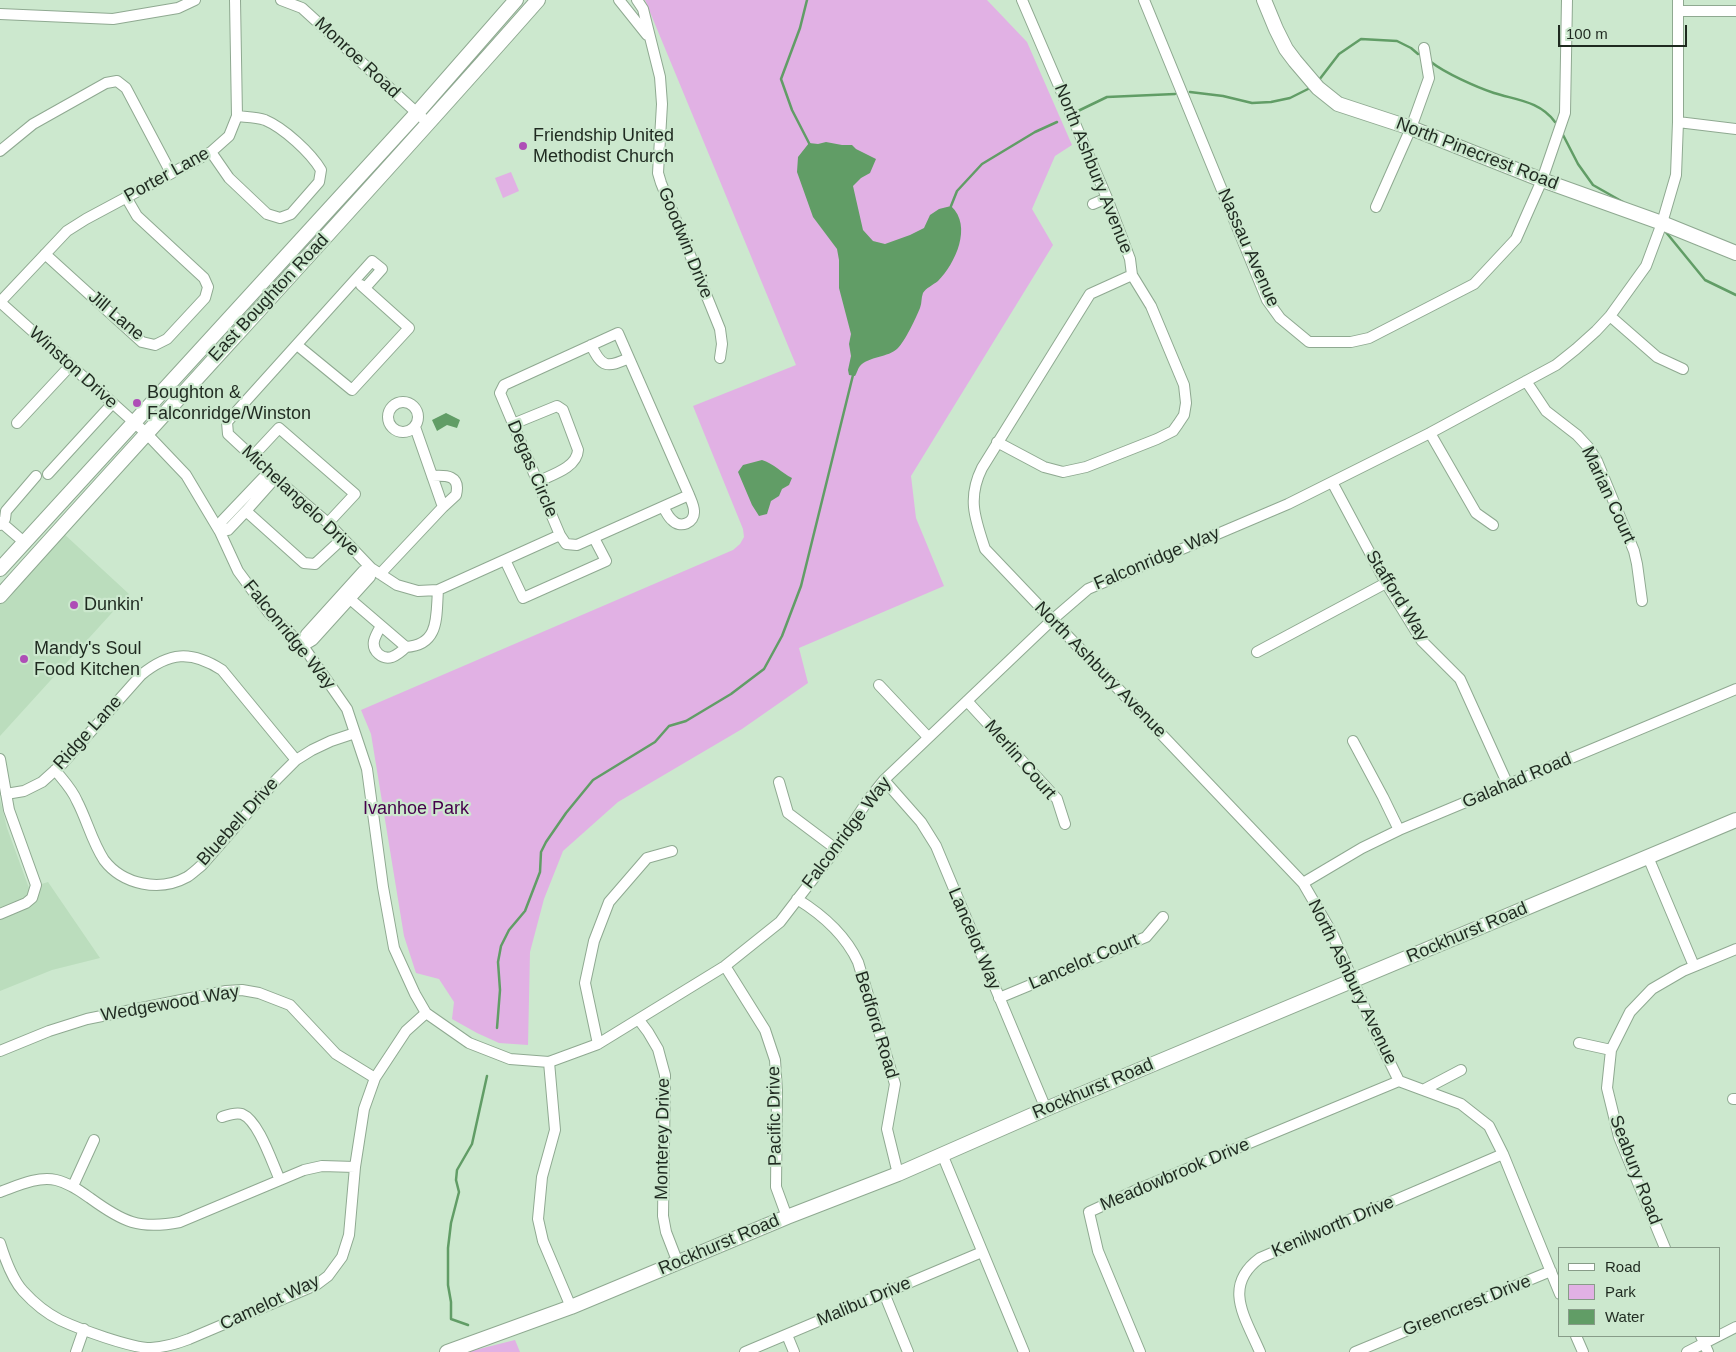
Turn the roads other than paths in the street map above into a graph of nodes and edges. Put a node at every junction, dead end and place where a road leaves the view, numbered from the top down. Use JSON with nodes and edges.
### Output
{"nodes":[{"id":1,"x":195,"y":0,"type":"edge"},
{"id":2,"x":235,"y":0,"type":"edge"},
{"id":3,"x":281,"y":0,"type":"edge"},
{"id":4,"x":516,"y":0,"type":"edge"},
{"id":5,"x":538,"y":0,"type":"edge"},
{"id":6,"x":619,"y":0,"type":"edge"},
{"id":7,"x":637,"y":0,"type":"edge"},
{"id":8,"x":1022,"y":0,"type":"edge"},
{"id":9,"x":1144,"y":0,"type":"edge"},
{"id":10,"x":1264,"y":0,"type":"edge"},
{"id":11,"x":1567,"y":0,"type":"edge"},
{"id":12,"x":1678,"y":0,"type":"edge"},
{"id":13,"x":1678,"y":11,"type":"junction"},
{"id":14,"x":1736,"y":11,"type":"edge"},
{"id":15,"x":0,"y":14,"type":"edge"},
{"id":16,"x":650,"y":37,"type":"junction"},
{"id":17,"x":1424,"y":48,"type":"dead end"},
{"id":18,"x":417,"y":113,"type":"junction"},
{"id":19,"x":237,"y":116,"type":"junction"},
{"id":20,"x":1678,"y":122,"type":"junction"},
{"id":21,"x":428,"y":123,"type":"junction"},
{"id":22,"x":1411,"y":128,"type":"junction"},
{"id":23,"x":1736,"y":129,"type":"edge"},
{"id":24,"x":0,"y":151,"type":"edge"},
{"id":25,"x":211,"y":152,"type":"junction"},
{"id":26,"x":172,"y":173,"type":"junction"},
{"id":27,"x":1542,"y":180,"type":"junction"},
{"id":28,"x":126,"y":198,"type":"junction"},
{"id":29,"x":1107,"y":198,"type":"junction"},
{"id":30,"x":1093,"y":204,"type":"dead end"},
{"id":31,"x":1376,"y":207,"type":"dead end"},
{"id":32,"x":1662,"y":223,"type":"junction"},
{"id":33,"x":1736,"y":253,"type":"edge"},
{"id":34,"x":45,"y":254,"type":"junction"},
{"id":35,"x":1132,"y":275,"type":"junction"},
{"id":36,"x":356,"y":280,"type":"junction"},
{"id":37,"x":365,"y":288,"type":"junction"},
{"id":38,"x":0,"y":302,"type":"edge"},
{"id":39,"x":1610,"y":316,"type":"junction"},
{"id":40,"x":297,"y":345,"type":"junction"},
{"id":41,"x":591,"y":345,"type":"junction"},
{"id":42,"x":629,"y":358,"type":"junction"},
{"id":43,"x":720,"y":358,"type":"dead end"},
{"id":44,"x":70,"y":366,"type":"junction"},
{"id":45,"x":1683,"y":369,"type":"dead end"},
{"id":46,"x":1526,"y":381,"type":"junction"},
{"id":47,"x":112,"y":404,"type":"junction"},
{"id":48,"x":134,"y":422,"type":"junction"},
{"id":49,"x":17,"y":423,"type":"dead end"},
{"id":50,"x":513,"y":424,"type":"junction"},
{"id":51,"x":414,"y":427,"type":"dead end"},
{"id":52,"x":1430,"y":432,"type":"junction"},
{"id":53,"x":146,"y":433,"type":"junction"},
{"id":54,"x":997,"y":442,"type":"junction"},
{"id":55,"x":252,"y":457,"type":"junction"},
{"id":56,"x":48,"y":474,"type":"dead end"},
{"id":57,"x":272,"y":475,"type":"junction"},
{"id":58,"x":36,"y":476,"type":"dead end"},
{"id":59,"x":432,"y":476,"type":"junction"},
{"id":60,"x":537,"y":482,"type":"junction"},
{"id":61,"x":1332,"y":482,"type":"junction"},
{"id":62,"x":689,"y":495,"type":"junction"},
{"id":63,"x":663,"y":507,"type":"junction"},
{"id":64,"x":442,"y":508,"type":"junction"},
{"id":65,"x":246,"y":511,"type":"junction"},
{"id":66,"x":328,"y":523,"type":"junction"},
{"id":67,"x":1,"y":524,"type":"edge"},
{"id":68,"x":1493,"y":525,"type":"dead end"},
{"id":69,"x":220,"y":532,"type":"junction"},
{"id":70,"x":560,"y":535,"type":"junction"},
{"id":71,"x":594,"y":538,"type":"junction"},
{"id":72,"x":342,"y":539,"type":"junction"},
{"id":73,"x":24,"y":542,"type":"junction"},
{"id":74,"x":505,"y":560,"type":"junction"},
{"id":75,"x":371,"y":568,"type":"junction"},
{"id":76,"x":0,"y":569,"type":"edge"},
{"id":77,"x":380,"y":574,"type":"junction"},
{"id":78,"x":1386,"y":582,"type":"junction"},
{"id":79,"x":438,"y":590,"type":"junction"},
{"id":80,"x":0,"y":596,"type":"edge"},
{"id":81,"x":350,"y":599,"type":"junction"},
{"id":82,"x":1642,"y":601,"type":"dead end"},
{"id":83,"x":1052,"y":620,"type":"junction"},
{"id":84,"x":380,"y":626,"type":"junction"},
{"id":85,"x":303,"y":646,"type":"junction"},
{"id":86,"x":406,"y":648,"type":"junction"},
{"id":87,"x":1257,"y":652,"type":"dead end"},
{"id":88,"x":879,"y":685,"type":"dead end"},
{"id":89,"x":1736,"y":689,"type":"edge"},
{"id":90,"x":967,"y":701,"type":"junction"},
{"id":91,"x":355,"y":733,"type":"junction"},
{"id":92,"x":928,"y":737,"type":"junction"},
{"id":93,"x":1353,"y":741,"type":"dead end"},
{"id":94,"x":0,"y":759,"type":"edge"},
{"id":95,"x":296,"y":760,"type":"junction"},
{"id":96,"x":55,"y":770,"type":"junction"},
{"id":97,"x":884,"y":780,"type":"junction"},
{"id":98,"x":779,"y":782,"type":"dead end"},
{"id":99,"x":1508,"y":785,"type":"junction"},
{"id":100,"x":6,"y":794,"type":"junction"},
{"id":101,"x":1736,"y":820,"type":"edge"},
{"id":102,"x":1065,"y":824,"type":"dead end"},
{"id":103,"x":1399,"y":830,"type":"junction"},
{"id":104,"x":836,"y":849,"type":"junction"},
{"id":105,"x":672,"y":851,"type":"dead end"},
{"id":106,"x":1648,"y":857,"type":"junction"},
{"id":107,"x":1304,"y":883,"type":"junction"},
{"id":108,"x":797,"y":899,"type":"junction"},
{"id":109,"x":0,"y":914,"type":"edge"},
{"id":110,"x":1163,"y":917,"type":"dead end"},
{"id":111,"x":1736,"y":949,"type":"edge"},
{"id":112,"x":725,"y":966,"type":"junction"},
{"id":113,"x":1694,"y":966,"type":"junction"},
{"id":114,"x":1354,"y":980,"type":"junction"},
{"id":115,"x":999,"y":998,"type":"junction"},
{"id":116,"x":426,"y":1013,"type":"junction"},
{"id":117,"x":639,"y":1020,"type":"junction"},
{"id":118,"x":1579,"y":1042,"type":"dead end"},
{"id":119,"x":598,"y":1044,"type":"junction"},
{"id":120,"x":1611,"y":1050,"type":"junction"},
{"id":121,"x":0,"y":1051,"type":"edge"},
{"id":122,"x":549,"y":1062,"type":"junction"},
{"id":123,"x":1461,"y":1070,"type":"dead end"},
{"id":124,"x":375,"y":1078,"type":"junction"},
{"id":125,"x":1399,"y":1081,"type":"junction"},
{"id":126,"x":1423,"y":1090,"type":"junction"},
{"id":127,"x":1046,"y":1109,"type":"junction"},
{"id":128,"x":222,"y":1117,"type":"dead end"},
{"id":129,"x":94,"y":1140,"type":"dead end"},
{"id":130,"x":942,"y":1154,"type":"junction"},
{"id":131,"x":1503,"y":1154,"type":"junction"},
{"id":132,"x":355,"y":1167,"type":"junction"},
{"id":133,"x":898,"y":1174,"type":"junction"},
{"id":134,"x":280,"y":1180,"type":"junction"},
{"id":135,"x":73,"y":1186,"type":"junction"},
{"id":136,"x":0,"y":1192,"type":"edge"},
{"id":137,"x":787,"y":1217,"type":"junction"},
{"id":138,"x":0,"y":1243,"type":"edge"},
{"id":139,"x":1665,"y":1247,"type":"edge"},
{"id":140,"x":982,"y":1252,"type":"junction"},
{"id":141,"x":678,"y":1262,"type":"junction"},
{"id":142,"x":1551,"y":1271,"type":"junction"},
{"id":143,"x":1558,"y":1289,"type":"edge"},
{"id":144,"x":884,"y":1294,"type":"junction"},
{"id":145,"x":571,"y":1307,"type":"junction"},
{"id":146,"x":1736,"y":1327,"type":"edge"},
{"id":147,"x":84,"y":1329,"type":"junction"},
{"id":148,"x":787,"y":1335,"type":"junction"},
{"id":149,"x":1721,"y":1335,"type":"edge"},
{"id":150,"x":1576,"y":1337,"type":"edge"},
{"id":151,"x":1717,"y":1337,"type":"edge"},
{"id":152,"x":1704,"y":1344,"type":"edge"},
{"id":153,"x":76,"y":1352,"type":"edge"},
{"id":154,"x":447,"y":1352,"type":"edge"},
{"id":155,"x":745,"y":1352,"type":"edge"},
{"id":156,"x":794,"y":1352,"type":"edge"},
{"id":157,"x":908,"y":1352,"type":"edge"},
{"id":158,"x":1024,"y":1352,"type":"edge"},
{"id":159,"x":1140,"y":1352,"type":"edge"},
{"id":160,"x":1260,"y":1352,"type":"edge"},
{"id":161,"x":1355,"y":1352,"type":"edge"},
{"id":162,"x":1583,"y":1352,"type":"edge"},
{"id":163,"x":1687,"y":1352,"type":"edge"}],
"edges":[{"from":1,"to":15,"type":"street"},
{"from":2,"to":19,"type":"street","name":"Porter Lane"},
{"from":3,"to":18,"type":"street","name":"Monroe Road"},
{"from":4,"to":18,"type":"street","name":"East Boughton Road"},
{"from":5,"to":21,"type":"street","name":"East Boughton Road"},
{"from":6,"to":16,"type":"street","name":"Goodwin Drive"},
{"from":7,"to":16,"type":"street","name":"Goodwin Drive"},
{"from":8,"to":29,"type":"street","name":"North Ashbury Avenue"},
{"from":9,"to":27,"type":"street","name":"Nassau Avenue"},
{"from":10,"to":22,"type":"street","name":"North Pinecrest Road"},
{"from":11,"to":27,"type":"street","name":"Nassau Avenue"},
{"from":12,"to":13,"type":"street","name":"Falconridge Way"},
{"from":13,"to":14,"type":"street"},
{"from":13,"to":20,"type":"street","name":"Falconridge Way"},
{"from":16,"to":43,"type":"street","name":"Goodwin Drive"},
{"from":17,"to":22,"type":"street"},
{"from":18,"to":21,"type":"street","name":"Monroe Road"},
{"from":18,"to":48,"type":"street","name":"East Boughton Road"},
{"from":19,"to":25,"type":"street","name":"Porter Lane"},
{"from":19,"to":25,"type":"street"},
{"from":20,"to":23,"type":"street"},
{"from":20,"to":32,"type":"street","name":"Falconridge Way"},
{"from":21,"to":53,"type":"street","name":"East Boughton Road"},
{"from":22,"to":27,"type":"street","name":"North Pinecrest Road"},
{"from":22,"to":31,"type":"street"},
{"from":24,"to":26,"type":"street"},
{"from":25,"to":26,"type":"street","name":"Porter Lane"},
{"from":26,"to":28,"type":"street","name":"Porter Lane"},
{"from":27,"to":32,"type":"street","name":"North Pinecrest Road"},
{"from":28,"to":34,"type":"street","name":"Porter Lane"},
{"from":28,"to":34,"type":"street","name":"Jill Lane"},
{"from":29,"to":30,"type":"street"},
{"from":29,"to":35,"type":"street","name":"North Ashbury Avenue"},
{"from":32,"to":33,"type":"street","name":"North Pinecrest Road"},
{"from":32,"to":39,"type":"street","name":"Falconridge Way"},
{"from":34,"to":38,"type":"street","name":"Porter Lane"},
{"from":35,"to":54,"type":"street","name":"North Ashbury Avenue"},
{"from":35,"to":54,"type":"street"},
{"from":36,"to":37,"type":"street"},
{"from":36,"to":37,"type":"street","name":"Michelangelo Drive"},
{"from":36,"to":40,"type":"street","name":"Michelangelo Drive"},
{"from":37,"to":40,"type":"street"},
{"from":38,"to":44,"type":"street","name":"Winston Drive"},
{"from":39,"to":45,"type":"street"},
{"from":39,"to":46,"type":"street","name":"Falconridge Way"},
{"from":40,"to":55,"type":"street","name":"Michelangelo Drive"},
{"from":41,"to":42,"type":"street"},
{"from":41,"to":42,"type":"street","name":"Degas Circle"},
{"from":41,"to":50,"type":"street","name":"Degas Circle"},
{"from":42,"to":62,"type":"street","name":"Degas Circle"},
{"from":44,"to":47,"type":"street","name":"Winston Drive"},
{"from":44,"to":49,"type":"street"},
{"from":46,"to":52,"type":"street","name":"Falconridge Way"},
{"from":46,"to":82,"type":"street","name":"Marian Court"},
{"from":47,"to":48,"type":"street","name":"Winston Drive"},
{"from":47,"to":56,"type":"street"},
{"from":48,"to":53,"type":"street","name":"Winston Drive"},
{"from":48,"to":73,"type":"street","name":"East Boughton Road"},
{"from":50,"to":60,"type":"street","name":"Degas Circle"},
{"from":50,"to":60,"type":"street"},
{"from":51,"to":59,"type":"street"},
{"from":52,"to":61,"type":"street","name":"Falconridge Way"},
{"from":52,"to":68,"type":"street"},
{"from":53,"to":69,"type":"street","name":"Falconridge Way"},
{"from":53,"to":80,"type":"street","name":"East Boughton Road"},
{"from":54,"to":83,"type":"street","name":"North Ashbury Avenue"},
{"from":55,"to":57,"type":"street","name":"Michelangelo Drive"},
{"from":55,"to":66,"type":"street"},
{"from":57,"to":65,"type":"street"},
{"from":57,"to":66,"type":"street","name":"Michelangelo Drive"},
{"from":57,"to":69,"type":"street"},
{"from":58,"to":67,"type":"street"},
{"from":59,"to":64,"type":"street"},
{"from":59,"to":64,"type":"street"},
{"from":60,"to":70,"type":"street","name":"Degas Circle"},
{"from":61,"to":78,"type":"street","name":"Stafford Way"},
{"from":61,"to":83,"type":"street","name":"Falconridge Way"},
{"from":62,"to":63,"type":"street","name":"Degas Circle"},
{"from":62,"to":63,"type":"street","name":"Degas Circle"},
{"from":63,"to":71,"type":"street","name":"Degas Circle"},
{"from":64,"to":77,"type":"street"},
{"from":65,"to":69,"type":"street"},
{"from":65,"to":72,"type":"street"},
{"from":66,"to":72,"type":"street","name":"Michelangelo Drive"},
{"from":67,"to":73,"type":"street"},
{"from":69,"to":85,"type":"street","name":"Falconridge Way"},
{"from":70,"to":71,"type":"street","name":"Degas Circle"},
{"from":70,"to":74,"type":"street","name":"Michelangelo Drive"},
{"from":71,"to":74,"type":"street"},
{"from":72,"to":75,"type":"street","name":"Michelangelo Drive"},
{"from":73,"to":76,"type":"street","name":"East Boughton Road"},
{"from":74,"to":79,"type":"street","name":"Michelangelo Drive"},
{"from":75,"to":77,"type":"street","name":"Michelangelo Drive"},
{"from":75,"to":81,"type":"street"},
{"from":75,"to":85,"type":"street"},
{"from":77,"to":79,"type":"street","name":"Michelangelo Drive"},
{"from":78,"to":87,"type":"street"},
{"from":78,"to":99,"type":"street","name":"Stafford Way"},
{"from":79,"to":86,"type":"street"},
{"from":81,"to":84,"type":"street"},
{"from":81,"to":85,"type":"street"},
{"from":83,"to":90,"type":"street","name":"Falconridge Way"},
{"from":83,"to":107,"type":"street","name":"North Ashbury Avenue"},
{"from":84,"to":86,"type":"street"},
{"from":84,"to":86,"type":"street"},
{"from":85,"to":91,"type":"street","name":"Falconridge Way"},
{"from":88,"to":92,"type":"street"},
{"from":89,"to":99,"type":"street","name":"Galahad Road"},
{"from":90,"to":92,"type":"street","name":"Falconridge Way"},
{"from":90,"to":102,"type":"street","name":"Merlin Court"},
{"from":91,"to":95,"type":"street","name":"Bluebell Drive"},
{"from":91,"to":116,"type":"street","name":"Falconridge Way"},
{"from":92,"to":97,"type":"street","name":"Falconridge Way"},
{"from":93,"to":103,"type":"street"},
{"from":94,"to":100,"type":"street"},
{"from":95,"to":96,"type":"street","name":"Ridge Lane"},
{"from":95,"to":96,"type":"street","name":"Bluebell Drive"},
{"from":96,"to":100,"type":"street","name":"Ridge Lane"},
{"from":97,"to":104,"type":"street","name":"Falconridge Way"},
{"from":97,"to":115,"type":"street","name":"Lancelot Way"},
{"from":98,"to":104,"type":"street"},
{"from":99,"to":103,"type":"street","name":"Galahad Road"},
{"from":100,"to":109,"type":"street"},
{"from":101,"to":106,"type":"street","name":"Rockhurst Road"},
{"from":103,"to":107,"type":"street","name":"Galahad Road"},
{"from":104,"to":108,"type":"street","name":"Falconridge Way"},
{"from":105,"to":119,"type":"street"},
{"from":106,"to":113,"type":"street"},
{"from":106,"to":114,"type":"street","name":"Rockhurst Road"},
{"from":107,"to":114,"type":"street","name":"North Ashbury Avenue"},
{"from":108,"to":112,"type":"street","name":"Falconridge Way"},
{"from":108,"to":133,"type":"street","name":"Bedford Road"},
{"from":110,"to":115,"type":"street","name":"Lancelot Court"},
{"from":111,"to":113,"type":"street","name":"Seabury Road"},
{"from":112,"to":117,"type":"street","name":"Falconridge Way"},
{"from":112,"to":137,"type":"street","name":"Pacific Drive"},
{"from":113,"to":120,"type":"street","name":"Seabury Road"},
{"from":114,"to":125,"type":"street","name":"North Ashbury Avenue"},
{"from":114,"to":127,"type":"street","name":"Rockhurst Road"},
{"from":115,"to":127,"type":"street","name":"Lancelot Way"},
{"from":116,"to":122,"type":"street","name":"Falconridge Way"},
{"from":116,"to":124,"type":"street","name":"Camelot Way"},
{"from":117,"to":119,"type":"street","name":"Falconridge Way"},
{"from":117,"to":141,"type":"street","name":"Monterey Drive"},
{"from":118,"to":120,"type":"street"},
{"from":119,"to":122,"type":"street","name":"Falconridge Way"},
{"from":120,"to":139,"type":"street","name":"Seabury Road"},
{"from":121,"to":124,"type":"street","name":"Wedgewood Way"},
{"from":122,"to":145,"type":"street"},
{"from":123,"to":126,"type":"street"},
{"from":124,"to":132,"type":"street","name":"Camelot Way"},
{"from":125,"to":126,"type":"street","name":"North Ashbury Avenue"},
{"from":125,"to":159,"type":"street","name":"Meadowbrook Drive"},
{"from":126,"to":131,"type":"street","name":"North Ashbury Avenue"},
{"from":127,"to":130,"type":"street","name":"Rockhurst Road"},
{"from":128,"to":134,"type":"street"},
{"from":129,"to":135,"type":"street"},
{"from":130,"to":133,"type":"street","name":"Rockhurst Road"},
{"from":130,"to":140,"type":"street"},
{"from":131,"to":142,"type":"street","name":"North Ashbury Avenue"},
{"from":131,"to":160,"type":"street","name":"Kenilworth Drive"},
{"from":132,"to":134,"type":"street"},
{"from":132,"to":147,"type":"street","name":"Camelot Way"},
{"from":133,"to":137,"type":"street","name":"Rockhurst Road"},
{"from":134,"to":135,"type":"street"},
{"from":135,"to":136,"type":"street"},
{"from":137,"to":141,"type":"street","name":"Rockhurst Road"},
{"from":138,"to":147,"type":"street","name":"Camelot Way"},
{"from":140,"to":144,"type":"street","name":"Malibu Drive"},
{"from":140,"to":158,"type":"street"},
{"from":141,"to":145,"type":"street","name":"Rockhurst Road"},
{"from":142,"to":143,"type":"street","name":"North Ashbury Avenue"},
{"from":142,"to":161,"type":"street","name":"Greencrest Drive"},
{"from":144,"to":148,"type":"street","name":"Malibu Drive"},
{"from":144,"to":157,"type":"street"},
{"from":145,"to":154,"type":"street","name":"Rockhurst Road"},
{"from":146,"to":149,"type":"street"},
{"from":147,"to":153,"type":"street"},
{"from":148,"to":155,"type":"street","name":"Malibu Drive"},
{"from":148,"to":156,"type":"street"},
{"from":150,"to":162,"type":"street"},
{"from":151,"to":152,"type":"street"},
{"from":152,"to":163,"type":"street"}]}
